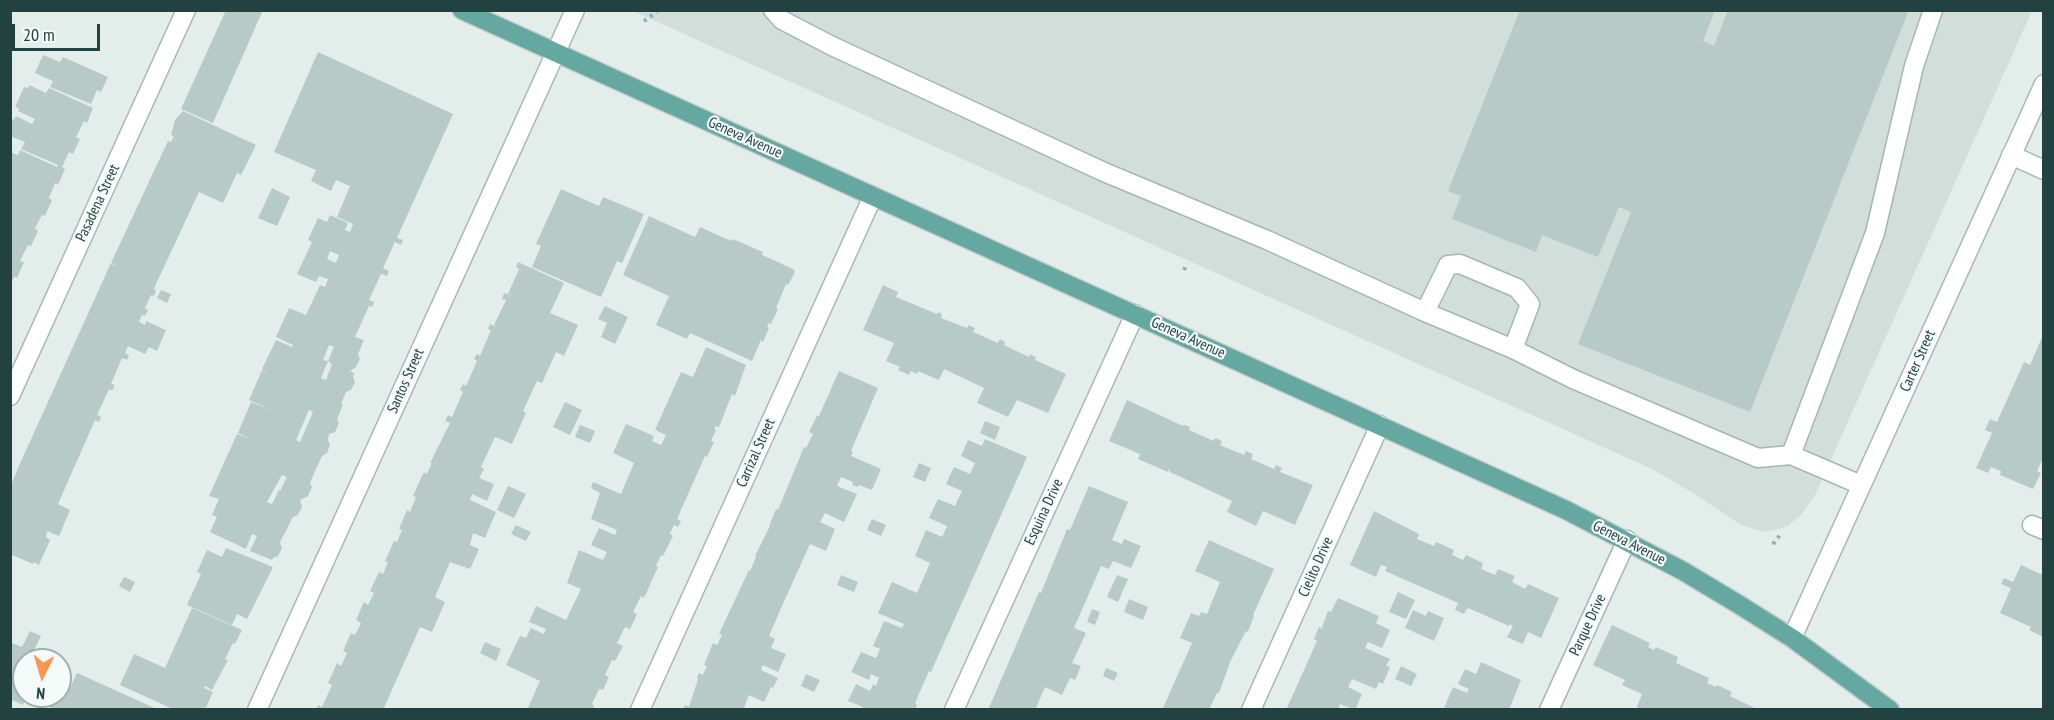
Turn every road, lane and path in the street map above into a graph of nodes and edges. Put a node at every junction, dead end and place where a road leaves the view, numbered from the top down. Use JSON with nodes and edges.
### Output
{"nodes":[{"id":1,"x":186,"y":10,"type":"edge"},
{"id":2,"x":462,"y":10,"type":"edge"},
{"id":3,"x":575,"y":10,"type":"edge"},
{"id":4,"x":773,"y":10,"type":"edge"},
{"id":5,"x":1933,"y":10,"type":"edge"},
{"id":6,"x":657,"y":12,"type":"edge"},
{"id":7,"x":644,"y":21,"type":"dead end"},
{"id":8,"x":554,"y":52,"type":"junction"},
{"id":9,"x":2043,"y":84,"type":"edge"},
{"id":10,"x":2011,"y":155,"type":"junction"},
{"id":11,"x":2043,"y":170,"type":"edge"},
{"id":12,"x":873,"y":196,"type":"junction"},
{"id":13,"x":1187,"y":263,"type":"dead end"},
{"id":14,"x":1185,"y":270,"type":"dead end"},
{"id":15,"x":1425,"y":312,"type":"junction"},
{"id":16,"x":1135,"y":314,"type":"junction"},
{"id":17,"x":1513,"y":349,"type":"junction"},
{"id":18,"x":10,"y":396,"type":"edge"},
{"id":19,"x":1380,"y":425,"type":"junction"},
{"id":20,"x":1791,"y":455,"type":"junction"},
{"id":21,"x":1861,"y":485,"type":"junction"},
{"id":22,"x":1780,"y":535,"type":"dead end"},
{"id":23,"x":1627,"y":540,"type":"junction"},
{"id":24,"x":1773,"y":544,"type":"dead end"},
{"id":25,"x":1792,"y":638,"type":"junction"},
{"id":26,"x":257,"y":710,"type":"edge"},
{"id":27,"x":639,"y":710,"type":"edge"},
{"id":28,"x":954,"y":710,"type":"edge"},
{"id":29,"x":1251,"y":710,"type":"edge"},
{"id":30,"x":1549,"y":710,"type":"edge"},
{"id":31,"x":1890,"y":710,"type":"edge"}],
"edges":[{"from":1,"to":18,"type":"street","name":"Pasadena Street"},
{"from":2,"to":8,"type":"main road","name":"Geneva Avenue"},
{"from":3,"to":8,"type":"street","name":"Santos Street"},
{"from":4,"to":15,"type":"street"},
{"from":5,"to":20,"type":"street"},
{"from":6,"to":7,"type":"path"},
{"from":8,"to":12,"type":"main road","name":"Geneva Avenue"},
{"from":8,"to":26,"type":"street","name":"Santos Street"},
{"from":9,"to":10,"type":"street","name":"Carter Street"},
{"from":10,"to":11,"type":"street"},
{"from":10,"to":21,"type":"street","name":"Carter Street"},
{"from":12,"to":16,"type":"main road","name":"Geneva Avenue"},
{"from":12,"to":27,"type":"street","name":"Carrizal Street"},
{"from":13,"to":14,"type":"path"},
{"from":15,"to":17,"type":"street"},
{"from":15,"to":17,"type":"street"},
{"from":16,"to":19,"type":"main road","name":"Geneva Avenue"},
{"from":16,"to":28,"type":"street","name":"Esquina Drive"},
{"from":17,"to":20,"type":"street"},
{"from":19,"to":23,"type":"main road","name":"Geneva Avenue"},
{"from":19,"to":29,"type":"street","name":"Cielito Drive"},
{"from":20,"to":21,"type":"street"},
{"from":21,"to":25,"type":"street","name":"Carter Street"},
{"from":22,"to":24,"type":"path"},
{"from":23,"to":25,"type":"main road","name":"Geneva Avenue"},
{"from":23,"to":30,"type":"street","name":"Parque Drive"},
{"from":25,"to":31,"type":"main road","name":"Geneva Avenue"}]}
